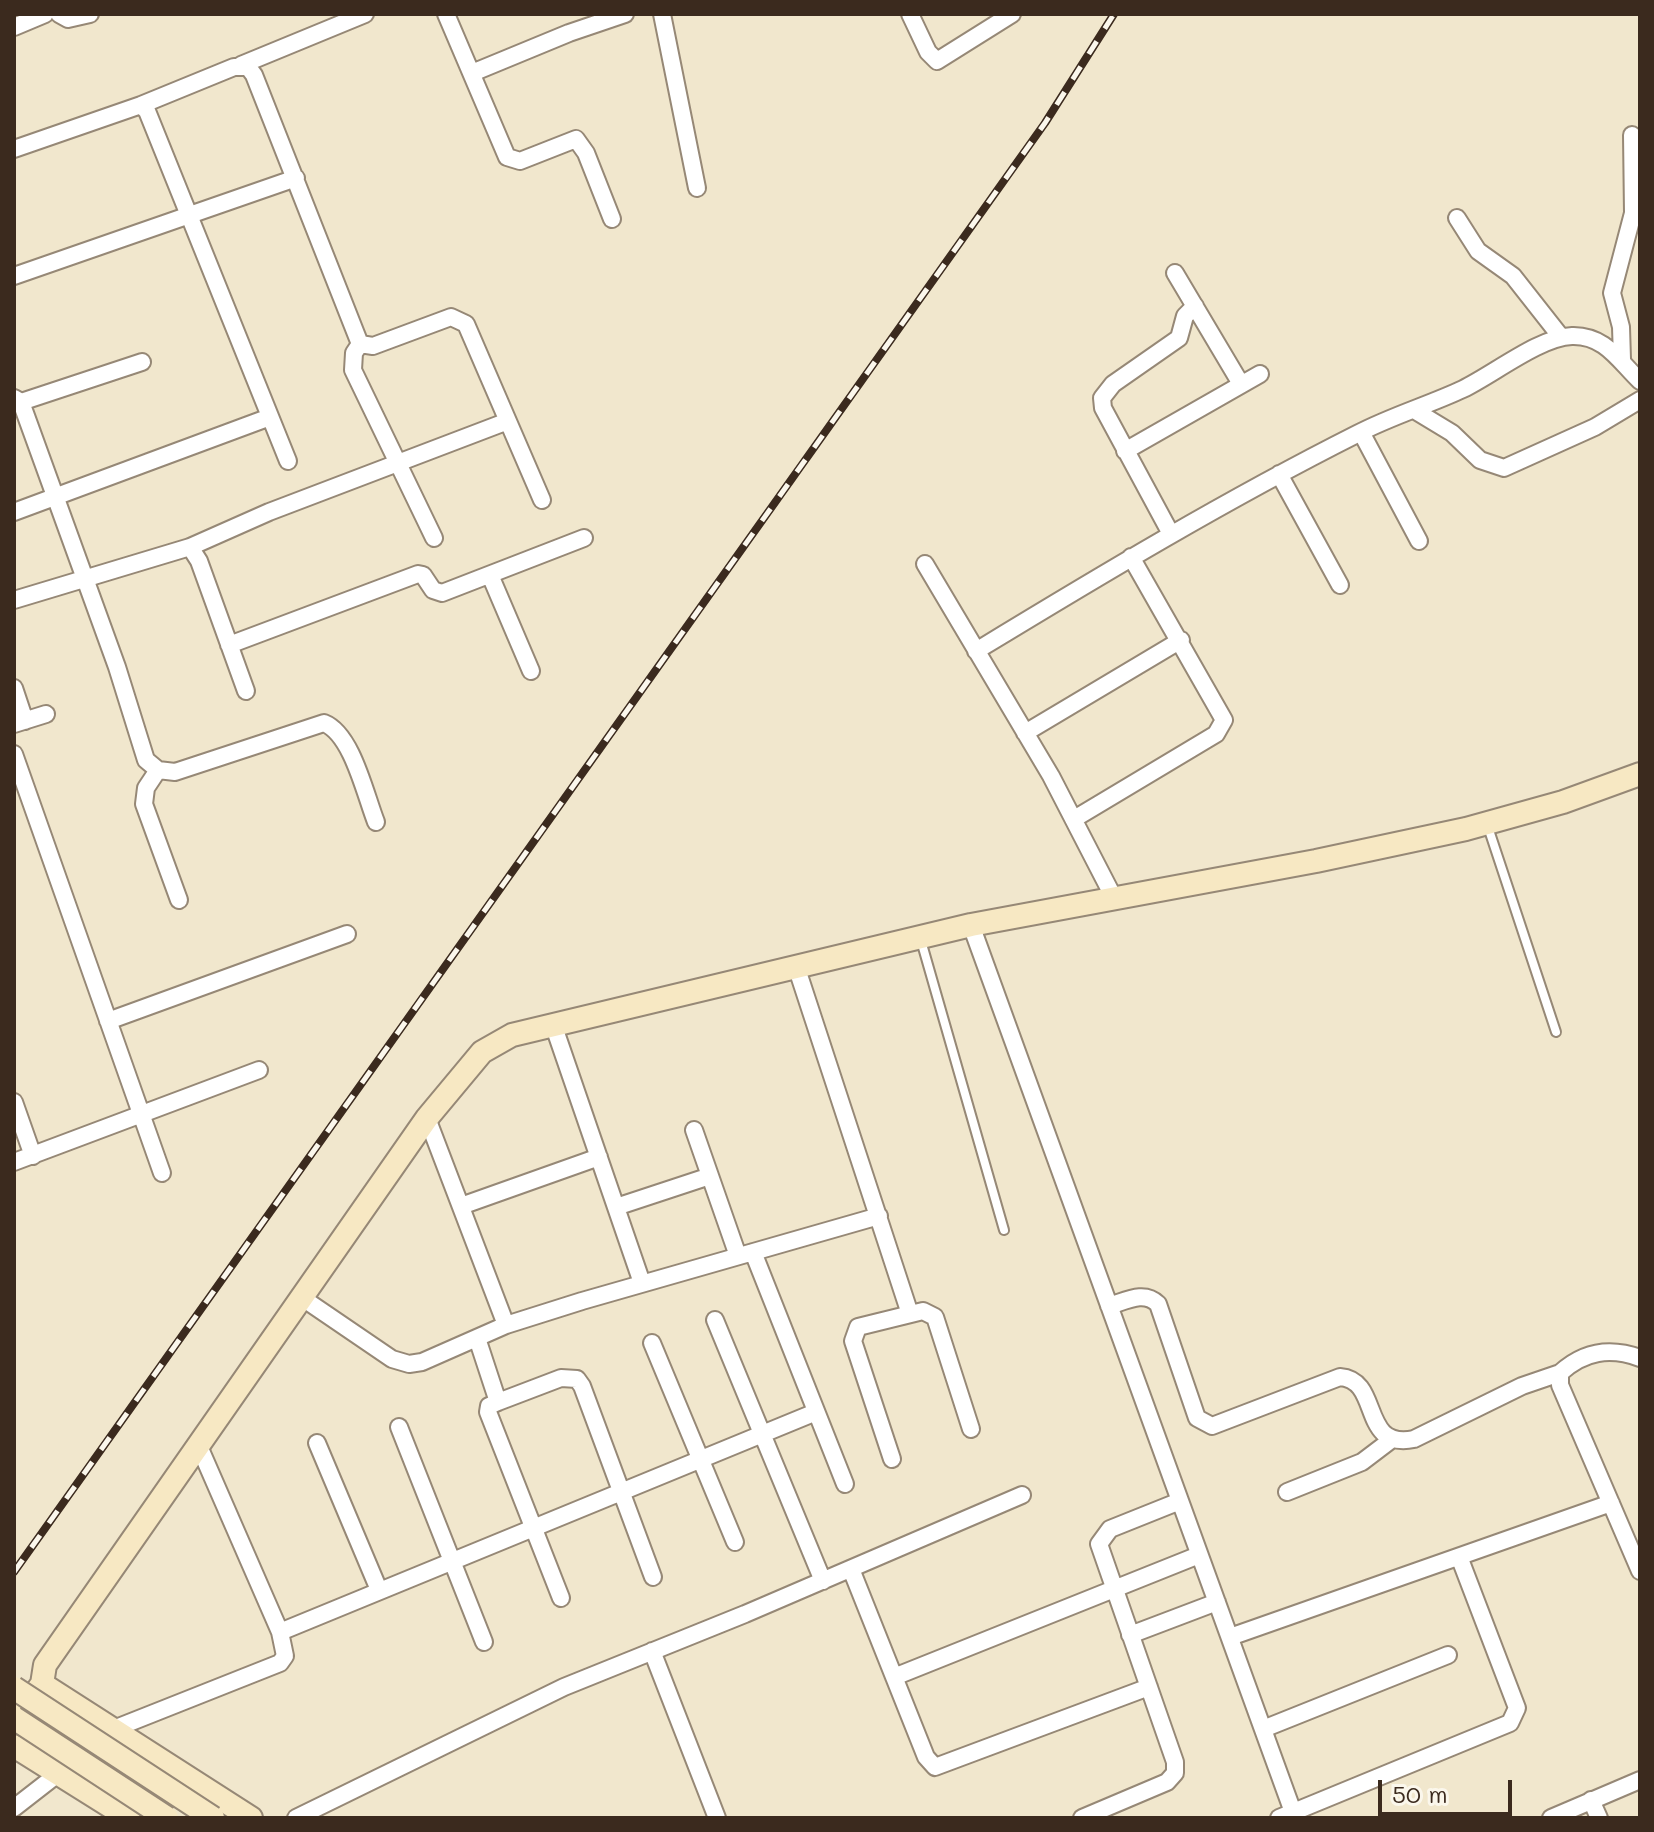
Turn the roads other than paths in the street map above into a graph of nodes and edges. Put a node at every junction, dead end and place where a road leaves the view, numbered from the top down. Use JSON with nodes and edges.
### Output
{"nodes":[{"id":1,"x":45,"y":14,"type":"edge"},
{"id":2,"x":59,"y":14,"type":"edge"},
{"id":3,"x":90,"y":14,"type":"edge"},
{"id":4,"x":365,"y":14,"type":"edge"},
{"id":5,"x":446,"y":14,"type":"edge"},
{"id":6,"x":625,"y":14,"type":"edge"},
{"id":7,"x":662,"y":14,"type":"edge"},
{"id":8,"x":910,"y":14,"type":"edge"},
{"id":9,"x":1012,"y":14,"type":"edge"},
{"id":10,"x":14,"y":27,"type":"edge"},
{"id":11,"x":241,"y":65,"type":"junction"},
{"id":12,"x":472,"y":73,"type":"junction"},
{"id":13,"x":141,"y":105,"type":"junction"},
{"id":14,"x":1632,"y":135,"type":"dead end"},
{"id":15,"x":14,"y":149,"type":"edge"},
{"id":16,"x":296,"y":178,"type":"junction"},
{"id":17,"x":697,"y":188,"type":"dead end"},
{"id":18,"x":186,"y":215,"type":"junction"},
{"id":19,"x":1457,"y":218,"type":"dead end"},
{"id":20,"x":612,"y":219,"type":"dead end"},
{"id":21,"x":1175,"y":273,"type":"dead end"},
{"id":22,"x":14,"y":276,"type":"edge"},
{"id":23,"x":1195,"y":306,"type":"junction"},
{"id":24,"x":1561,"y":337,"type":"junction"},
{"id":25,"x":360,"y":344,"type":"junction"},
{"id":26,"x":1622,"y":359,"type":"junction"},
{"id":27,"x":142,"y":362,"type":"dead end"},
{"id":28,"x":1260,"y":374,"type":"dead end"},
{"id":29,"x":1640,"y":381,"type":"edge"},
{"id":30,"x":1241,"y":384,"type":"junction"},
{"id":31,"x":17,"y":400,"type":"edge"},
{"id":32,"x":1640,"y":400,"type":"edge"},
{"id":33,"x":1414,"y":410,"type":"junction"},
{"id":34,"x":270,"y":417,"type":"junction"},
{"id":35,"x":508,"y":421,"type":"junction"},
{"id":36,"x":1361,"y":432,"type":"junction"},
{"id":37,"x":1125,"y":451,"type":"junction"},
{"id":38,"x":288,"y":461,"type":"dead end"},
{"id":39,"x":400,"y":463,"type":"junction"},
{"id":40,"x":1279,"y":474,"type":"junction"},
{"id":41,"x":56,"y":498,"type":"junction"},
{"id":42,"x":542,"y":500,"type":"dead end"},
{"id":43,"x":14,"y":512,"type":"edge"},
{"id":44,"x":1171,"y":534,"type":"junction"},
{"id":45,"x":434,"y":538,"type":"dead end"},
{"id":46,"x":584,"y":538,"type":"dead end"},
{"id":47,"x":1419,"y":541,"type":"dead end"},
{"id":48,"x":190,"y":547,"type":"junction"},
{"id":49,"x":1131,"y":557,"type":"junction"},
{"id":50,"x":925,"y":564,"type":"dead end"},
{"id":51,"x":490,"y":575,"type":"junction"},
{"id":52,"x":85,"y":577,"type":"junction"},
{"id":53,"x":1340,"y":585,"type":"dead end"},
{"id":54,"x":14,"y":600,"type":"edge"},
{"id":55,"x":1181,"y":640,"type":"junction"},
{"id":56,"x":229,"y":645,"type":"junction"},
{"id":57,"x":976,"y":651,"type":"junction"},
{"id":58,"x":531,"y":671,"type":"dead end"},
{"id":59,"x":14,"y":688,"type":"edge"},
{"id":60,"x":246,"y":691,"type":"dead end"},
{"id":61,"x":46,"y":714,"type":"dead end"},
{"id":62,"x":20,"y":722,"type":"edge"},
{"id":63,"x":1025,"y":733,"type":"junction"},
{"id":64,"x":14,"y":754,"type":"edge"},
{"id":65,"x":158,"y":770,"type":"junction"},
{"id":66,"x":1640,"y":774,"type":"edge"},
{"id":67,"x":1074,"y":819,"type":"junction"},
{"id":68,"x":376,"y":822,"type":"dead end"},
{"id":69,"x":1487,"y":823,"type":"junction"},
{"id":70,"x":179,"y":900,"type":"dead end"},
{"id":71,"x":1115,"y":900,"type":"junction"},
{"id":72,"x":971,"y":925,"type":"junction"},
{"id":73,"x":347,"y":934,"type":"dead end"},
{"id":74,"x":920,"y":937,"type":"junction"},
{"id":75,"x":797,"y":969,"type":"junction"},
{"id":76,"x":108,"y":1021,"type":"junction"},
{"id":77,"x":553,"y":1024,"type":"junction"},
{"id":78,"x":1556,"y":1032,"type":"dead end"},
{"id":79,"x":259,"y":1070,"type":"dead end"},
{"id":80,"x":14,"y":1102,"type":"edge"},
{"id":81,"x":141,"y":1114,"type":"junction"},
{"id":82,"x":427,"y":1118,"type":"junction"},
{"id":83,"x":694,"y":1130,"type":"dead end"},
{"id":84,"x":33,"y":1156,"type":"junction"},
{"id":85,"x":599,"y":1157,"type":"junction"},
{"id":86,"x":14,"y":1162,"type":"edge"},
{"id":87,"x":162,"y":1173,"type":"dead end"},
{"id":88,"x":710,"y":1176,"type":"junction"},
{"id":89,"x":461,"y":1206,"type":"junction"},
{"id":90,"x":616,"y":1207,"type":"junction"},
{"id":91,"x":879,"y":1216,"type":"junction"},
{"id":92,"x":1004,"y":1230,"type":"dead end"},
{"id":93,"x":746,"y":1254,"type":"junction"},
{"id":94,"x":642,"y":1283,"type":"junction"},
{"id":95,"x":301,"y":1297,"type":"junction"},
{"id":96,"x":1109,"y":1306,"type":"junction"},
{"id":97,"x":910,"y":1314,"type":"junction"},
{"id":98,"x":715,"y":1320,"type":"dead end"},
{"id":99,"x":506,"y":1325,"type":"junction"},
{"id":100,"x":477,"y":1338,"type":"junction"},
{"id":101,"x":652,"y":1343,"type":"dead end"},
{"id":102,"x":1640,"y":1358,"type":"edge"},
{"id":103,"x":1560,"y":1373,"type":"junction"},
{"id":104,"x":498,"y":1402,"type":"junction"},
{"id":105,"x":816,"y":1412,"type":"junction"},
{"id":106,"x":399,"y":1427,"type":"dead end"},
{"id":107,"x":971,"y":1429,"type":"dead end"},
{"id":108,"x":763,"y":1433,"type":"junction"},
{"id":109,"x":1391,"y":1440,"type":"junction"},
{"id":110,"x":317,"y":1443,"type":"dead end"},
{"id":111,"x":198,"y":1444,"type":"junction"},
{"id":112,"x":699,"y":1459,"type":"junction"},
{"id":113,"x":892,"y":1459,"type":"dead end"},
{"id":114,"x":845,"y":1484,"type":"dead end"},
{"id":115,"x":622,"y":1490,"type":"junction"},
{"id":116,"x":1287,"y":1492,"type":"dead end"},
{"id":117,"x":1022,"y":1495,"type":"dead end"},
{"id":118,"x":1180,"y":1501,"type":"junction"},
{"id":119,"x":1611,"y":1503,"type":"junction"},
{"id":120,"x":536,"y":1526,"type":"junction"},
{"id":121,"x":735,"y":1542,"type":"dead end"},
{"id":122,"x":1199,"y":1555,"type":"junction"},
{"id":123,"x":1460,"y":1559,"type":"junction"},
{"id":124,"x":451,"y":1560,"type":"junction"},
{"id":125,"x":851,"y":1569,"type":"junction"},
{"id":126,"x":1640,"y":1571,"type":"edge"},
{"id":127,"x":653,"y":1577,"type":"dead end"},
{"id":128,"x":823,"y":1581,"type":"junction"},
{"id":129,"x":1113,"y":1588,"type":"junction"},
{"id":130,"x":379,"y":1590,"type":"junction"},
{"id":131,"x":561,"y":1598,"type":"dead end"},
{"id":132,"x":1217,"y":1602,"type":"junction"},
{"id":133,"x":280,"y":1632,"type":"junction"},
{"id":134,"x":1130,"y":1635,"type":"junction"},
{"id":135,"x":1230,"y":1637,"type":"junction"},
{"id":136,"x":484,"y":1642,"type":"dead end"},
{"id":137,"x":652,"y":1651,"type":"junction"},
{"id":138,"x":1448,"y":1655,"type":"dead end"},
{"id":139,"x":894,"y":1677,"type":"junction"},
{"id":140,"x":42,"y":1684,"type":"junction"},
{"id":141,"x":1149,"y":1687,"type":"junction"},
{"id":142,"x":14,"y":1688,"type":"edge"},
{"id":143,"x":14,"y":1720,"type":"edge"},
{"id":144,"x":1263,"y":1729,"type":"junction"},
{"id":145,"x":111,"y":1730,"type":"junction"},
{"id":146,"x":14,"y":1746,"type":"edge"},
{"id":147,"x":66,"y":1777,"type":"junction"},
{"id":148,"x":1640,"y":1780,"type":"edge"},
{"id":149,"x":1591,"y":1800,"type":"junction"},
{"id":150,"x":14,"y":1808,"type":"edge"},
{"id":151,"x":1295,"y":1814,"type":"edge"},
{"id":152,"x":1086,"y":1817,"type":"edge"},
{"id":153,"x":129,"y":1818,"type":"edge"},
{"id":154,"x":167,"y":1818,"type":"edge"},
{"id":155,"x":213,"y":1818,"type":"edge"},
{"id":156,"x":251,"y":1818,"type":"edge"},
{"id":157,"x":296,"y":1818,"type":"edge"},
{"id":158,"x":717,"y":1818,"type":"edge"},
{"id":159,"x":1551,"y":1818,"type":"edge"},
{"id":160,"x":1599,"y":1818,"type":"edge"}],
"edges":[{"from":1,"to":10,"type":"street"},
{"from":2,"to":3,"type":"street"},
{"from":4,"to":11,"type":"street"},
{"from":5,"to":12,"type":"street"},
{"from":6,"to":12,"type":"street"},
{"from":7,"to":17,"type":"street"},
{"from":8,"to":9,"type":"street"},
{"from":11,"to":13,"type":"street"},
{"from":11,"to":16,"type":"street"},
{"from":12,"to":20,"type":"street"},
{"from":13,"to":15,"type":"street"},
{"from":13,"to":18,"type":"street"},
{"from":14,"to":26,"type":"street"},
{"from":16,"to":18,"type":"street"},
{"from":16,"to":25,"type":"street"},
{"from":18,"to":22,"type":"street"},
{"from":18,"to":34,"type":"street"},
{"from":19,"to":24,"type":"street"},
{"from":21,"to":23,"type":"street"},
{"from":23,"to":30,"type":"street"},
{"from":23,"to":37,"type":"street"},
{"from":24,"to":26,"type":"street"},
{"from":24,"to":33,"type":"street"},
{"from":25,"to":35,"type":"street"},
{"from":25,"to":39,"type":"street"},
{"from":26,"to":29,"type":"street"},
{"from":27,"to":31,"type":"street"},
{"from":28,"to":30,"type":"street"},
{"from":30,"to":37,"type":"street"},
{"from":31,"to":41,"type":"street"},
{"from":32,"to":33,"type":"street"},
{"from":33,"to":36,"type":"street"},
{"from":34,"to":38,"type":"street"},
{"from":34,"to":41,"type":"street"},
{"from":35,"to":39,"type":"street"},
{"from":35,"to":42,"type":"street"},
{"from":36,"to":40,"type":"street"},
{"from":36,"to":47,"type":"street"},
{"from":37,"to":44,"type":"street"},
{"from":39,"to":45,"type":"street"},
{"from":39,"to":48,"type":"street"},
{"from":40,"to":44,"type":"street"},
{"from":40,"to":53,"type":"street"},
{"from":41,"to":43,"type":"street"},
{"from":41,"to":52,"type":"street"},
{"from":44,"to":49,"type":"street"},
{"from":46,"to":51,"type":"street"},
{"from":48,"to":52,"type":"street"},
{"from":48,"to":56,"type":"street"},
{"from":49,"to":55,"type":"street"},
{"from":49,"to":57,"type":"street"},
{"from":50,"to":57,"type":"street"},
{"from":51,"to":56,"type":"street"},
{"from":51,"to":58,"type":"street"},
{"from":52,"to":54,"type":"street"},
{"from":52,"to":65,"type":"street"},
{"from":55,"to":63,"type":"street"},
{"from":55,"to":67,"type":"street"},
{"from":56,"to":60,"type":"street"},
{"from":57,"to":63,"type":"street"},
{"from":59,"to":62,"type":"street"},
{"from":61,"to":62,"type":"street"},
{"from":63,"to":67,"type":"street"},
{"from":64,"to":76,"type":"street"},
{"from":65,"to":68,"type":"street"},
{"from":65,"to":70,"type":"street"},
{"from":66,"to":69,"type":"street"},
{"from":67,"to":71,"type":"street"},
{"from":69,"to":71,"type":"street"},
{"from":69,"to":78,"type":"lane"},
{"from":71,"to":72,"type":"street"},
{"from":72,"to":74,"type":"street"},
{"from":72,"to":96,"type":"street"},
{"from":73,"to":76,"type":"street"},
{"from":74,"to":75,"type":"street"},
{"from":74,"to":92,"type":"lane"},
{"from":75,"to":77,"type":"street"},
{"from":75,"to":91,"type":"street"},
{"from":76,"to":81,"type":"street"},
{"from":77,"to":82,"type":"street"},
{"from":77,"to":85,"type":"street"},
{"from":79,"to":81,"type":"street"},
{"from":80,"to":84,"type":"street"},
{"from":81,"to":84,"type":"street"},
{"from":81,"to":87,"type":"street"},
{"from":82,"to":89,"type":"street"},
{"from":82,"to":95,"type":"street"},
{"from":83,"to":88,"type":"street"},
{"from":84,"to":86,"type":"street"},
{"from":85,"to":89,"type":"street"},
{"from":85,"to":90,"type":"street"},
{"from":88,"to":90,"type":"street"},
{"from":88,"to":93,"type":"street"},
{"from":89,"to":99,"type":"street"},
{"from":90,"to":94,"type":"street"},
{"from":91,"to":93,"type":"street"},
{"from":91,"to":97,"type":"street"},
{"from":93,"to":94,"type":"street"},
{"from":93,"to":105,"type":"street"},
{"from":94,"to":99,"type":"street"},
{"from":95,"to":100,"type":"street"},
{"from":95,"to":111,"type":"street"},
{"from":96,"to":109,"type":"street"},
{"from":96,"to":118,"type":"street"},
{"from":97,"to":107,"type":"street"},
{"from":97,"to":113,"type":"street"},
{"from":98,"to":108,"type":"street"},
{"from":99,"to":100,"type":"street"},
{"from":100,"to":104,"type":"street"},
{"from":101,"to":112,"type":"street"},
{"from":102,"to":103,"type":"street"},
{"from":103,"to":109,"type":"street"},
{"from":103,"to":119,"type":"street"},
{"from":104,"to":115,"type":"street"},
{"from":104,"to":120,"type":"street"},
{"from":105,"to":108,"type":"street"},
{"from":105,"to":114,"type":"street"},
{"from":106,"to":124,"type":"street"},
{"from":108,"to":112,"type":"street"},
{"from":108,"to":128,"type":"street"},
{"from":109,"to":116,"type":"street"},
{"from":110,"to":130,"type":"street"},
{"from":111,"to":133,"type":"street"},
{"from":111,"to":140,"type":"street"},
{"from":112,"to":115,"type":"street"},
{"from":112,"to":121,"type":"street"},
{"from":115,"to":120,"type":"street"},
{"from":115,"to":127,"type":"street"},
{"from":117,"to":125,"type":"street"},
{"from":118,"to":122,"type":"street"},
{"from":118,"to":129,"type":"street"},
{"from":119,"to":123,"type":"street"},
{"from":119,"to":126,"type":"street"},
{"from":120,"to":124,"type":"street"},
{"from":120,"to":131,"type":"street"},
{"from":122,"to":129,"type":"street"},
{"from":122,"to":132,"type":"street"},
{"from":123,"to":135,"type":"street"},
{"from":123,"to":151,"type":"street"},
{"from":124,"to":130,"type":"street"},
{"from":124,"to":136,"type":"street"},
{"from":125,"to":128,"type":"street"},
{"from":125,"to":139,"type":"street"},
{"from":128,"to":137,"type":"street"},
{"from":129,"to":134,"type":"street"},
{"from":129,"to":139,"type":"street"},
{"from":130,"to":133,"type":"street"},
{"from":132,"to":134,"type":"street"},
{"from":132,"to":135,"type":"street"},
{"from":133,"to":145,"type":"street"},
{"from":134,"to":141,"type":"street"},
{"from":135,"to":144,"type":"street"},
{"from":137,"to":157,"type":"street"},
{"from":137,"to":158,"type":"street"},
{"from":138,"to":144,"type":"street"},
{"from":139,"to":141,"type":"street"},
{"from":140,"to":143,"type":"street"},
{"from":140,"to":145,"type":"street"},
{"from":141,"to":152,"type":"street"},
{"from":142,"to":155,"type":"street","bridge":true},
{"from":143,"to":154,"type":"street","bridge":true},
{"from":144,"to":151,"type":"street"},
{"from":145,"to":147,"type":"street"},
{"from":145,"to":156,"type":"street"},
{"from":146,"to":147,"type":"street"},
{"from":147,"to":150,"type":"street"},
{"from":147,"to":153,"type":"street"},
{"from":148,"to":149,"type":"street"},
{"from":149,"to":159,"type":"street"},
{"from":149,"to":160,"type":"street"}]}
